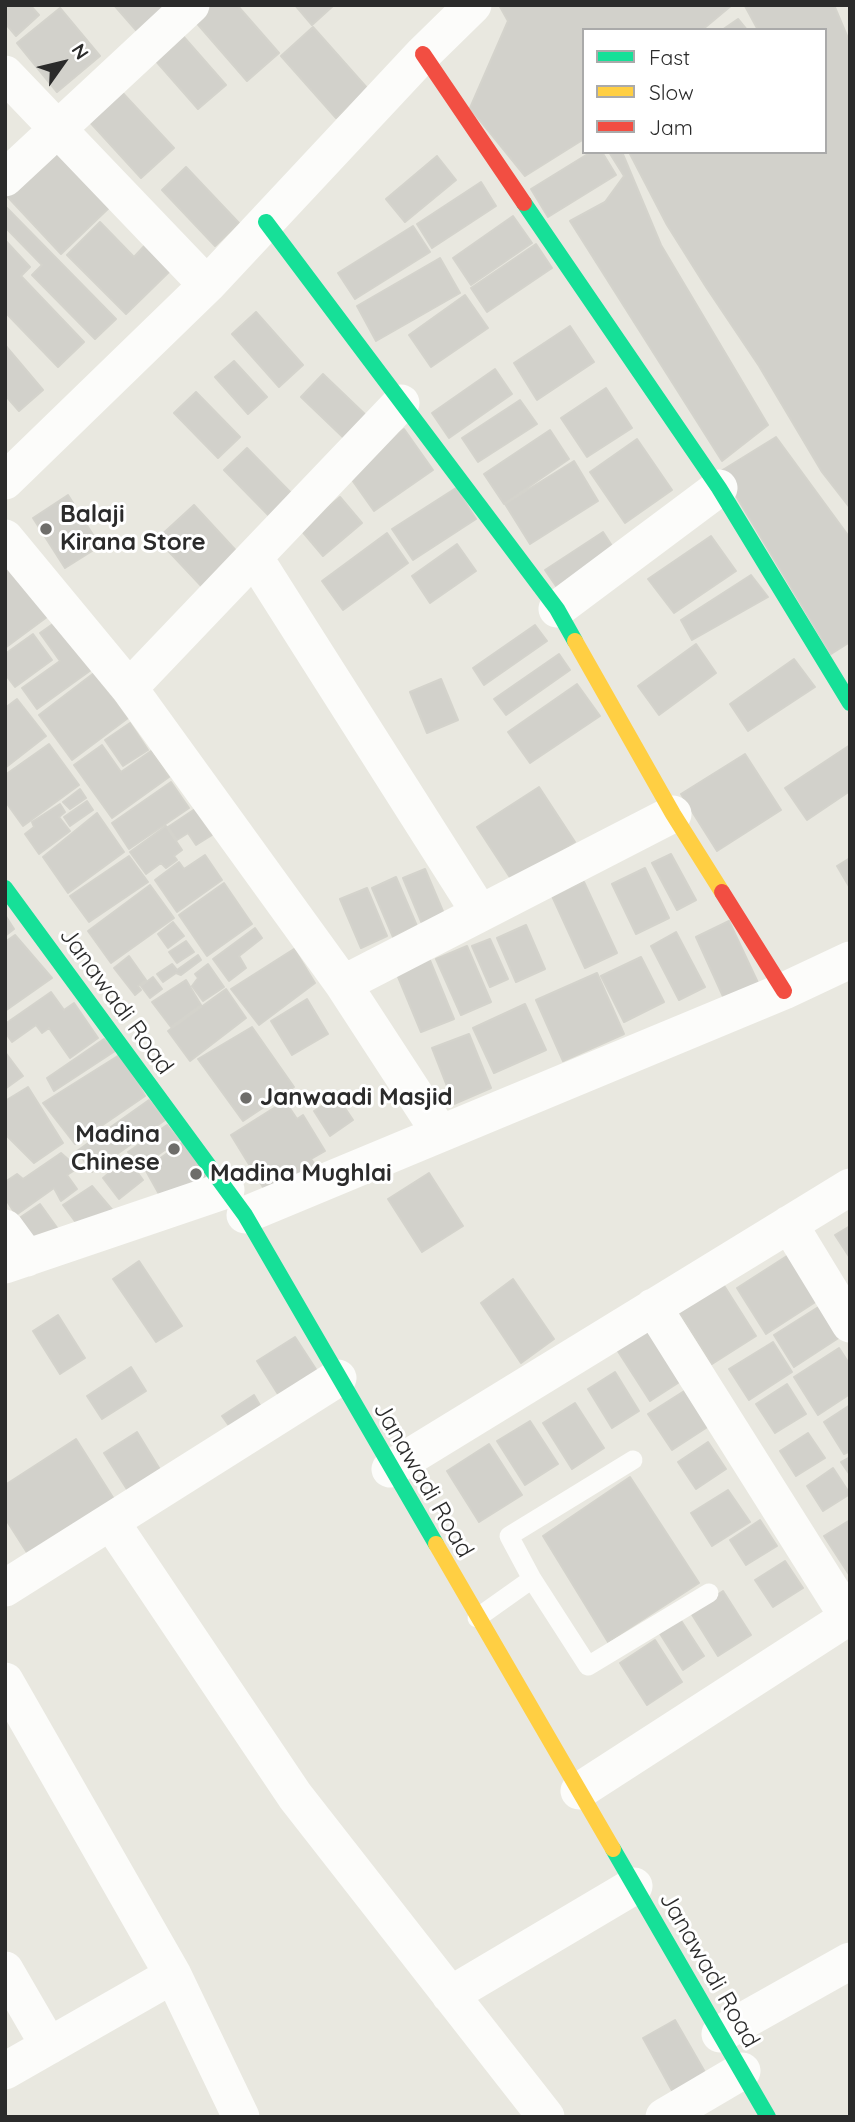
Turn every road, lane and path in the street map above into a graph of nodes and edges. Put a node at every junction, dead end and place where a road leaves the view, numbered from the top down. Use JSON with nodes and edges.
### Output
{"nodes":[{"id":1,"x":191,"y":5,"type":"edge"},
{"id":2,"x":473,"y":5,"type":"edge"},
{"id":3,"x":424,"y":54,"type":"junction"},
{"id":4,"x":5,"y":74,"type":"edge"},
{"id":5,"x":60,"y":130,"type":"junction"},
{"id":6,"x":5,"y":178,"type":"edge"},
{"id":7,"x":266,"y":222,"type":"junction"},
{"id":8,"x":207,"y":285,"type":"junction"},
{"id":9,"x":401,"y":403,"type":"junction"},
{"id":10,"x":5,"y":481,"type":"edge"},
{"id":11,"x":719,"y":488,"type":"junction"},
{"id":12,"x":5,"y":538,"type":"edge"},
{"id":13,"x":254,"y":557,"type":"junction"},
{"id":14,"x":557,"y":609,"type":"junction"},
{"id":15,"x":129,"y":688,"type":"junction"},
{"id":16,"x":850,"y":703,"type":"edge"},
{"id":17,"x":673,"y":814,"type":"junction"},
{"id":18,"x":5,"y":888,"type":"edge"},
{"id":19,"x":480,"y":913,"type":"junction"},
{"id":20,"x":850,"y":960,"type":"edge"},
{"id":21,"x":343,"y":984,"type":"junction"},
{"id":22,"x":784,"y":991,"type":"junction"},
{"id":23,"x":440,"y":1133,"type":"junction"},
{"id":24,"x":850,"y":1187,"type":"edge"},
{"id":25,"x":236,"y":1202,"type":"junction"},
{"id":26,"x":789,"y":1224,"type":"junction"},
{"id":27,"x":5,"y":1228,"type":"edge"},
{"id":28,"x":16,"y":1262,"type":"edge"},
{"id":29,"x":653,"y":1307,"type":"junction"},
{"id":30,"x":850,"y":1324,"type":"edge"},
{"id":31,"x":338,"y":1378,"type":"junction"},
{"id":32,"x":633,"y":1460,"type":"dead end"},
{"id":33,"x":390,"y":1469,"type":"junction"},
{"id":34,"x":111,"y":1522,"type":"junction"},
{"id":35,"x":10,"y":1574,"type":"edge"},
{"id":36,"x":532,"y":1579,"type":"junction"},
{"id":37,"x":709,"y":1592,"type":"dead end"},
{"id":38,"x":849,"y":1617,"type":"edge"},
{"id":39,"x":477,"y":1618,"type":"junction"},
{"id":40,"x":5,"y":1681,"type":"edge"},
{"id":41,"x":579,"y":1791,"type":"junction"},
{"id":42,"x":634,"y":1886,"type":"junction"},
{"id":43,"x":850,"y":1961,"type":"edge"},
{"id":44,"x":5,"y":1970,"type":"edge"},
{"id":45,"x":173,"y":1975,"type":"junction"},
{"id":46,"x":450,"y":1995,"type":"junction"},
{"id":47,"x":720,"y":2034,"type":"junction"},
{"id":48,"x":49,"y":2046,"type":"junction"},
{"id":49,"x":5,"y":2071,"type":"edge"},
{"id":50,"x":741,"y":2071,"type":"junction"},
{"id":51,"x":241,"y":2117,"type":"edge"},
{"id":52,"x":546,"y":2117,"type":"edge"},
{"id":53,"x":664,"y":2117,"type":"edge"},
{"id":54,"x":768,"y":2117,"type":"edge"}],
"edges":[{"from":1,"to":5,"type":"street"},
{"from":2,"to":3,"type":"street"},
{"from":3,"to":7,"type":"street"},
{"from":3,"to":11,"type":"street"},
{"from":4,"to":5,"type":"street"},
{"from":5,"to":6,"type":"street"},
{"from":5,"to":8,"type":"street"},
{"from":7,"to":8,"type":"street"},
{"from":7,"to":9,"type":"street"},
{"from":8,"to":10,"type":"street"},
{"from":9,"to":13,"type":"street"},
{"from":9,"to":14,"type":"street"},
{"from":11,"to":14,"type":"street"},
{"from":11,"to":16,"type":"street"},
{"from":12,"to":15,"type":"street"},
{"from":13,"to":15,"type":"street"},
{"from":13,"to":19,"type":"street"},
{"from":14,"to":17,"type":"street"},
{"from":15,"to":21,"type":"street"},
{"from":17,"to":19,"type":"street"},
{"from":17,"to":22,"type":"street"},
{"from":18,"to":25,"type":"street","name":"Janawadi Road"},
{"from":19,"to":21,"type":"street"},
{"from":20,"to":22,"type":"street"},
{"from":21,"to":23,"type":"street"},
{"from":22,"to":23,"type":"street"},
{"from":23,"to":25,"type":"street"},
{"from":24,"to":26,"type":"street"},
{"from":25,"to":28,"type":"street"},
{"from":25,"to":31,"type":"street","name":"Janawadi Road"},
{"from":26,"to":29,"type":"street"},
{"from":26,"to":30,"type":"street"},
{"from":27,"to":28,"type":"street"},
{"from":29,"to":33,"type":"street"},
{"from":29,"to":38,"type":"street"},
{"from":31,"to":33,"type":"street","name":"Janawadi Road"},
{"from":31,"to":34,"type":"street"},
{"from":32,"to":36,"type":"lane"},
{"from":33,"to":39,"type":"street","name":"Janawadi Road"},
{"from":34,"to":35,"type":"street"},
{"from":34,"to":46,"type":"street"},
{"from":36,"to":37,"type":"lane"},
{"from":36,"to":39,"type":"lane"},
{"from":38,"to":41,"type":"street"},
{"from":39,"to":41,"type":"street","name":"Janawadi Road"},
{"from":40,"to":45,"type":"street"},
{"from":41,"to":42,"type":"street","name":"Janawadi Road"},
{"from":42,"to":46,"type":"street"},
{"from":42,"to":47,"type":"street","name":"Janawadi Road"},
{"from":43,"to":47,"type":"street"},
{"from":44,"to":48,"type":"street"},
{"from":45,"to":48,"type":"street"},
{"from":45,"to":51,"type":"street"},
{"from":46,"to":52,"type":"street"},
{"from":47,"to":50,"type":"street","name":"Janawadi Road"},
{"from":48,"to":49,"type":"street"},
{"from":50,"to":53,"type":"street"},
{"from":50,"to":54,"type":"street","name":"Janawadi Road"}]}
